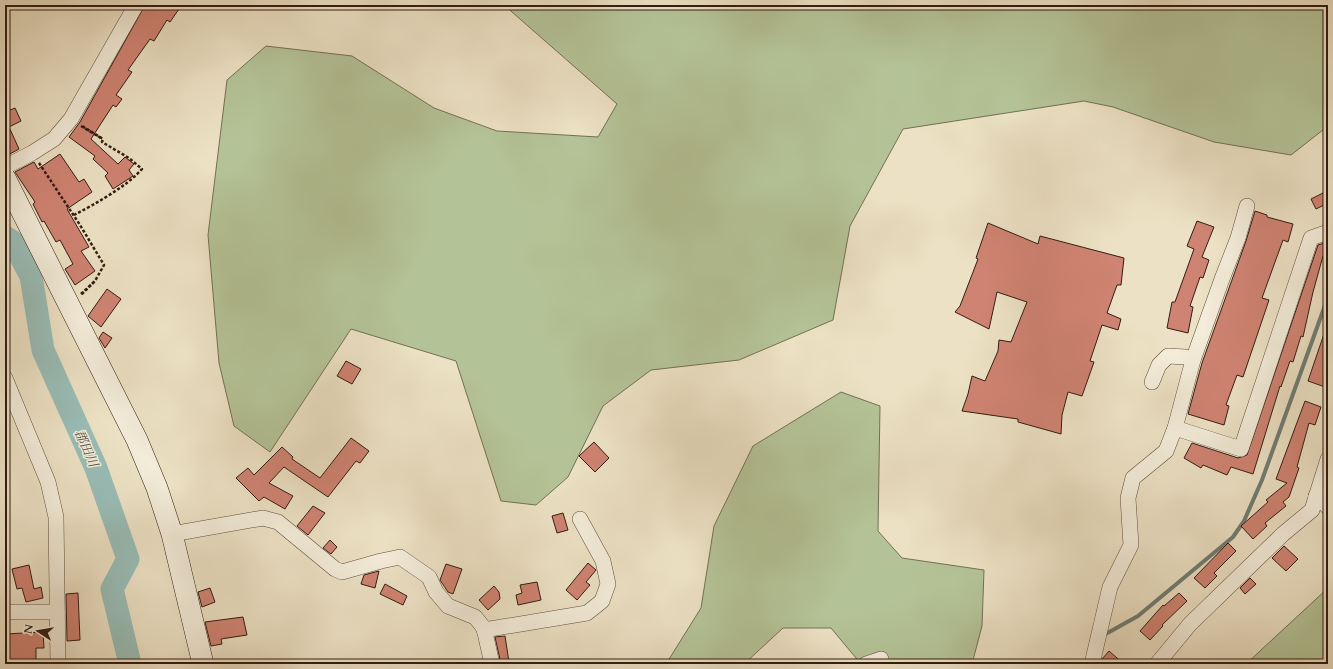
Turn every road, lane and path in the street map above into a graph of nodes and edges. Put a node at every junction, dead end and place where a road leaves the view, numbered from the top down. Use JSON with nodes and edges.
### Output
{"nodes":[{"id":1,"x":136,"y":5,"type":"edge"},
{"id":2,"x":71,"y":119,"type":"junction"},
{"id":3,"x":32,"y":153,"type":"junction"},
{"id":4,"x":5,"y":166,"type":"edge"},
{"id":5,"x":5,"y":178,"type":"edge"},
{"id":6,"x":1247,"y":206,"type":"dead end"},
{"id":7,"x":74,"y":215,"type":"junction"},
{"id":8,"x":1328,"y":232,"type":"edge"},
{"id":9,"x":70,"y":304,"type":"junction"},
{"id":10,"x":1193,"y":360,"type":"junction"},
{"id":11,"x":1152,"y":382,"type":"dead end"},
{"id":12,"x":7,"y":385,"type":"edge"},
{"id":13,"x":1175,"y":428,"type":"junction"},
{"id":14,"x":1328,"y":459,"type":"edge"},
{"id":15,"x":1316,"y":496,"type":"junction"},
{"id":16,"x":1328,"y":507,"type":"edge"},
{"id":17,"x":580,"y":519,"type":"dead end"},
{"id":18,"x":172,"y":534,"type":"junction"},
{"id":19,"x":5,"y":612,"type":"edge"},
{"id":20,"x":57,"y":612,"type":"junction"},
{"id":21,"x":484,"y":630,"type":"junction"},
{"id":22,"x":880,"y":659,"type":"dead end"},
{"id":23,"x":58,"y":664,"type":"edge"},
{"id":24,"x":203,"y":664,"type":"edge"},
{"id":25,"x":492,"y":664,"type":"edge"},
{"id":26,"x":866,"y":664,"type":"edge"},
{"id":27,"x":1092,"y":664,"type":"edge"},
{"id":28,"x":1157,"y":664,"type":"edge"}],
"edges":[{"from":1,"to":2,"type":"street"},
{"from":2,"to":3,"type":"street"},
{"from":2,"to":7,"type":"path"},
{"from":3,"to":4,"type":"street"},
{"from":3,"to":7,"type":"path"},
{"from":5,"to":9,"type":"street"},
{"from":6,"to":10,"type":"street"},
{"from":7,"to":9,"type":"path"},
{"from":8,"to":13,"type":"street"},
{"from":9,"to":18,"type":"street"},
{"from":10,"to":11,"type":"street"},
{"from":10,"to":13,"type":"street"},
{"from":12,"to":20,"type":"street"},
{"from":13,"to":27,"type":"street"},
{"from":14,"to":15,"type":"street"},
{"from":15,"to":16,"type":"street"},
{"from":15,"to":28,"type":"street"},
{"from":17,"to":21,"type":"street"},
{"from":18,"to":21,"type":"street"},
{"from":18,"to":24,"type":"street"},
{"from":19,"to":20,"type":"street"},
{"from":20,"to":23,"type":"street"},
{"from":21,"to":25,"type":"street"},
{"from":22,"to":26,"type":"street"}]}
